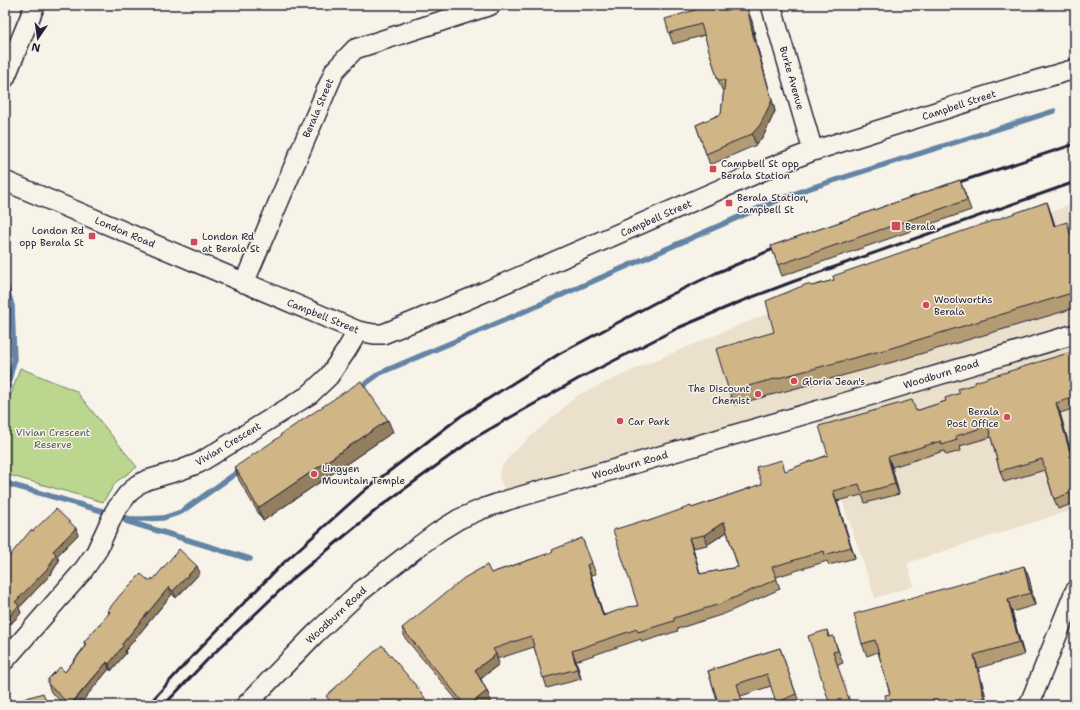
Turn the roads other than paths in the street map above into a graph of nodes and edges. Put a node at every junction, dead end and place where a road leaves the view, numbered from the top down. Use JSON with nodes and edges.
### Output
{"nodes":[{"id":1,"x":35,"y":5,"type":"edge"},
{"id":2,"x":491,"y":5,"type":"edge"},
{"id":3,"x":771,"y":5,"type":"edge"},
{"id":4,"x":1075,"y":69,"type":"edge"},
{"id":5,"x":5,"y":78,"type":"edge"},
{"id":6,"x":813,"y":151,"type":"junction"},
{"id":7,"x":5,"y":181,"type":"edge"},
{"id":8,"x":244,"y":283,"type":"junction"},
{"id":9,"x":358,"y":331,"type":"junction"},
{"id":10,"x":1075,"y":334,"type":"edge"},
{"id":11,"x":1075,"y":592,"type":"edge"},
{"id":12,"x":5,"y":660,"type":"edge"},
{"id":13,"x":246,"y":705,"type":"edge"},
{"id":14,"x":1029,"y":705,"type":"edge"}],
"edges":[{"from":1,"to":5,"type":"street"},
{"from":2,"to":8,"type":"street","name":"Berala Street"},
{"from":3,"to":6,"type":"street","name":"Burke Avenue"},
{"from":4,"to":6,"type":"street","name":"Campbell Street"},
{"from":6,"to":9,"type":"street","name":"Campbell Street"},
{"from":7,"to":8,"type":"street","name":"London Road"},
{"from":8,"to":9,"type":"street","name":"Campbell Street"},
{"from":9,"to":12,"type":"street","name":"Vivian Crescent"},
{"from":10,"to":13,"type":"street","name":"Woodburn Road"},
{"from":11,"to":14,"type":"street"}]}
